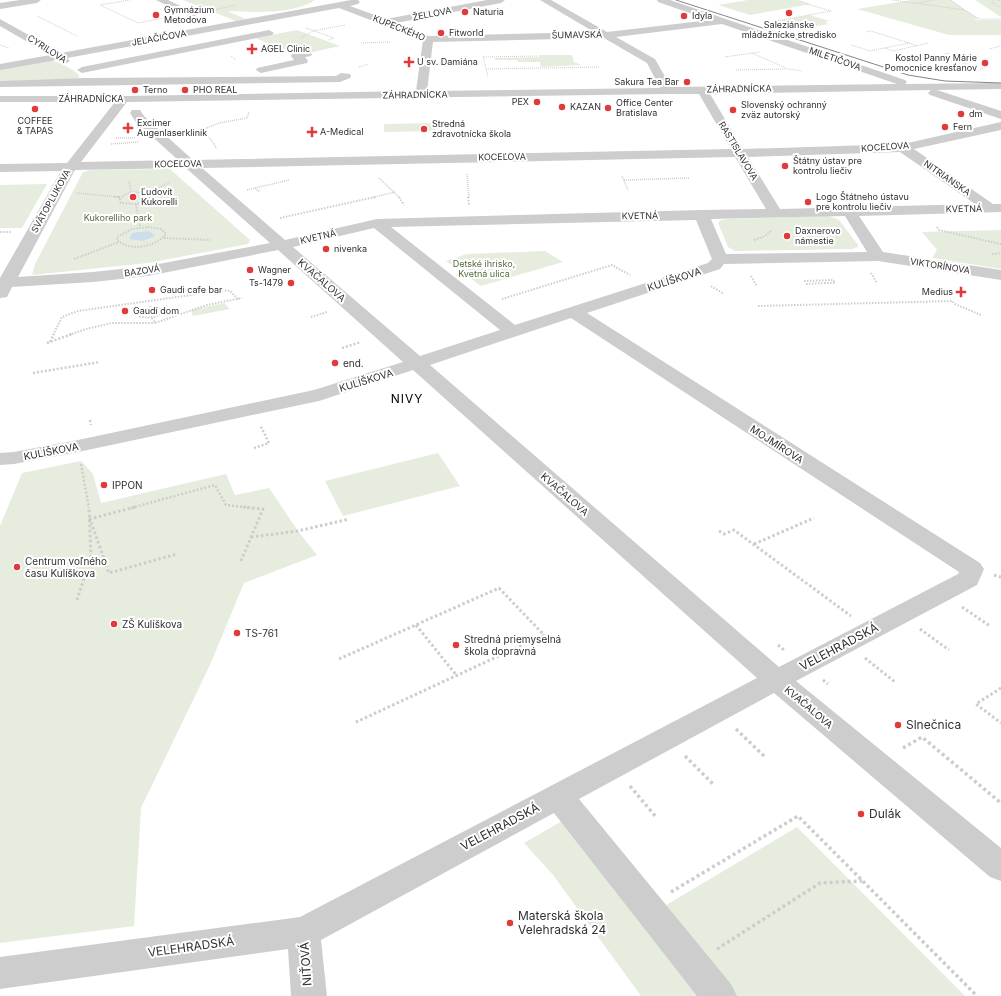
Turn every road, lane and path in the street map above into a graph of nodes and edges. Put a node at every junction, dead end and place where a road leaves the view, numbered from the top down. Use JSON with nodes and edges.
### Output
{"nodes":[{"id":1,"x":37,"y":0,"type":"edge"},
{"id":2,"x":130,"y":0,"type":"edge"},
{"id":3,"x":160,"y":0,"type":"edge"},
{"id":4,"x":365,"y":0,"type":"edge"},
{"id":5,"x":501,"y":0,"type":"edge"},
{"id":6,"x":544,"y":0,"type":"edge"},
{"id":7,"x":661,"y":0,"type":"edge"},
{"id":8,"x":892,"y":0,"type":"edge"},
{"id":9,"x":934,"y":0,"type":"edge"},
{"id":10,"x":950,"y":0,"type":"edge"},
{"id":11,"x":993,"y":0,"type":"edge"},
{"id":12,"x":997,"y":0,"type":"edge"},
{"id":13,"x":1001,"y":1,"type":"edge"},
{"id":14,"x":15,"y":4,"type":"junction"},
{"id":15,"x":807,"y":4,"type":"dead end"},
{"id":16,"x":915,"y":4,"type":"junction"},
{"id":17,"x":236,"y":5,"type":"dead end"},
{"id":18,"x":340,"y":5,"type":"junction"},
{"id":19,"x":0,"y":6,"type":"edge"},
{"id":20,"x":1001,"y":8,"type":"edge"},
{"id":21,"x":965,"y":10,"type":"junction"},
{"id":22,"x":192,"y":14,"type":"junction"},
{"id":23,"x":365,"y":14,"type":"junction"},
{"id":24,"x":1001,"y":19,"type":"edge"},
{"id":25,"x":724,"y":21,"type":"junction"},
{"id":26,"x":0,"y":22,"type":"edge"},
{"id":27,"x":341,"y":22,"type":"joint"},
{"id":28,"x":387,"y":22,"type":"junction"},
{"id":29,"x":771,"y":22,"type":"dead end"},
{"id":30,"x":302,"y":26,"type":"joint"},
{"id":31,"x":215,"y":28,"type":"junction"},
{"id":32,"x":313,"y":31,"type":"junction"},
{"id":33,"x":866,"y":32,"type":"dead end"},
{"id":34,"x":606,"y":35,"type":"junction"},
{"id":35,"x":77,"y":36,"type":"dead end"},
{"id":36,"x":481,"y":38,"type":"junction"},
{"id":37,"x":238,"y":39,"type":"junction"},
{"id":38,"x":428,"y":39,"type":"junction"},
{"id":39,"x":329,"y":40,"type":"dead end"},
{"id":40,"x":295,"y":41,"type":"dead end"},
{"id":41,"x":909,"y":42,"type":"junction"},
{"id":42,"x":928,"y":43,"type":"dead end"},
{"id":43,"x":851,"y":45,"type":"dead end"},
{"id":44,"x":918,"y":45,"type":"junction"},
{"id":45,"x":920,"y":46,"type":"dead end"},
{"id":46,"x":1001,"y":46,"type":"edge"},
{"id":47,"x":884,"y":48,"type":"junction"},
{"id":48,"x":989,"y":49,"type":"dead end"},
{"id":49,"x":763,"y":52,"type":"dead end"},
{"id":50,"x":752,"y":53,"type":"junction"},
{"id":51,"x":307,"y":54,"type":"dead end"},
{"id":52,"x":58,"y":56,"type":"junction"},
{"id":53,"x":538,"y":56,"type":"dead end"},
{"id":54,"x":484,"y":57,"type":"junction"},
{"id":55,"x":725,"y":57,"type":"dead end"},
{"id":56,"x":956,"y":61,"type":"junction"},
{"id":57,"x":968,"y":62,"type":"dead end"},
{"id":58,"x":964,"y":63,"type":"junction"},
{"id":59,"x":944,"y":66,"type":"junction"},
{"id":60,"x":0,"y":67,"type":"edge"},
{"id":61,"x":600,"y":67,"type":"dead end"},
{"id":62,"x":924,"y":67,"type":"junction"},
{"id":63,"x":486,"y":69,"type":"junction"},
{"id":64,"x":788,"y":69,"type":"junction"},
{"id":65,"x":82,"y":70,"type":"junction"},
{"id":66,"x":736,"y":70,"type":"dead end"},
{"id":67,"x":912,"y":70,"type":"dead end"},
{"id":68,"x":803,"y":71,"type":"dead end"},
{"id":69,"x":343,"y":77,"type":"dead end"},
{"id":70,"x":488,"y":77,"type":"dead end"},
{"id":71,"x":1001,"y":77,"type":"edge"},
{"id":72,"x":958,"y":78,"type":"junction"},
{"id":73,"x":213,"y":80,"type":"junction"},
{"id":74,"x":86,"y":81,"type":"junction"},
{"id":75,"x":897,"y":81,"type":"junction"},
{"id":76,"x":0,"y":84,"type":"edge"},
{"id":77,"x":977,"y":86,"type":"junction"},
{"id":78,"x":1001,"y":86,"type":"edge"},
{"id":79,"x":830,"y":88,"type":"junction"},
{"id":80,"x":919,"y":88,"type":"junction"},
{"id":81,"x":702,"y":90,"type":"junction"},
{"id":82,"x":667,"y":91,"type":"junction"},
{"id":83,"x":421,"y":94,"type":"junction"},
{"id":84,"x":124,"y":99,"type":"junction"},
{"id":85,"x":156,"y":99,"type":"junction"},
{"id":86,"x":0,"y":100,"type":"edge"},
{"id":87,"x":965,"y":103,"type":"junction"},
{"id":88,"x":250,"y":110,"type":"dead end"},
{"id":89,"x":136,"y":113,"type":"dead end"},
{"id":90,"x":112,"y":114,"type":"junction"},
{"id":91,"x":1001,"y":115,"type":"edge"},
{"id":92,"x":1001,"y":126,"type":"edge"},
{"id":93,"x":110,"y":138,"type":"dead end"},
{"id":94,"x":136,"y":138,"type":"dead end"},
{"id":95,"x":129,"y":140,"type":"junction"},
{"id":96,"x":141,"y":142,"type":"dead end"},
{"id":97,"x":129,"y":143,"type":"junction"},
{"id":98,"x":105,"y":145,"type":"dead end"},
{"id":99,"x":903,"y":148,"type":"junction"},
{"id":100,"x":216,"y":149,"type":"dead end"},
{"id":101,"x":739,"y":153,"type":"junction"},
{"id":102,"x":358,"y":160,"type":"junction"},
{"id":103,"x":188,"y":163,"type":"junction"},
{"id":104,"x":70,"y":166,"type":"junction"},
{"id":105,"x":0,"y":168,"type":"edge"},
{"id":106,"x":467,"y":169,"type":"dead end"},
{"id":107,"x":622,"y":176,"type":"dead end"},
{"id":108,"x":690,"y":178,"type":"dead end"},
{"id":109,"x":624,"y":180,"type":"junction"},
{"id":110,"x":172,"y":182,"type":"dead end"},
{"id":111,"x":255,"y":188,"type":"dead end"},
{"id":112,"x":260,"y":190,"type":"dead end"},
{"id":113,"x":628,"y":190,"type":"dead end"},
{"id":114,"x":395,"y":192,"type":"junction"},
{"id":115,"x":76,"y":193,"type":"dead end"},
{"id":116,"x":148,"y":193,"type":"junction"},
{"id":117,"x":119,"y":197,"type":"junction"},
{"id":118,"x":136,"y":204,"type":"junction"},
{"id":119,"x":469,"y":208,"type":"dead end"},
{"id":120,"x":996,"y":208,"type":"edge"},
{"id":121,"x":920,"y":210,"type":"junction"},
{"id":122,"x":849,"y":211,"type":"junction"},
{"id":123,"x":775,"y":213,"type":"junction"},
{"id":124,"x":701,"y":214,"type":"junction"},
{"id":125,"x":277,"y":219,"type":"dead end"},
{"id":126,"x":413,"y":221,"type":"junction"},
{"id":127,"x":377,"y":223,"type":"junction"},
{"id":128,"x":140,"y":227,"type":"junction"},
{"id":129,"x":775,"y":229,"type":"dead end"},
{"id":130,"x":748,"y":242,"type":"dead end"},
{"id":131,"x":1001,"y":244,"type":"edge"},
{"id":132,"x":282,"y":246,"type":"junction"},
{"id":133,"x":878,"y":256,"type":"junction"},
{"id":134,"x":720,"y":259,"type":"junction"},
{"id":135,"x":630,"y":275,"type":"dead end"},
{"id":136,"x":1001,"y":275,"type":"edge"},
{"id":137,"x":708,"y":283,"type":"dead end"},
{"id":138,"x":826,"y":284,"type":"joint"},
{"id":139,"x":2,"y":287,"type":"edge"},
{"id":140,"x":724,"y":294,"type":"dead end"},
{"id":141,"x":242,"y":298,"type":"dead end"},
{"id":142,"x":238,"y":299,"type":"junction"},
{"id":143,"x":148,"y":301,"type":"junction"},
{"id":144,"x":149,"y":306,"type":"junction"},
{"id":145,"x":480,"y":306,"type":"junction"},
{"id":146,"x":758,"y":306,"type":"dead end"},
{"id":147,"x":332,"y":311,"type":"dead end"},
{"id":148,"x":573,"y":312,"type":"junction"},
{"id":149,"x":981,"y":315,"type":"dead end"},
{"id":150,"x":310,"y":317,"type":"dead end"},
{"id":151,"x":152,"y":318,"type":"junction"},
{"id":152,"x":154,"y":322,"type":"junction"},
{"id":153,"x":513,"y":332,"type":"junction"},
{"id":154,"x":365,"y":341,"type":"dead end"},
{"id":155,"x":342,"y":348,"type":"dead end"},
{"id":156,"x":100,"y":362,"type":"dead end"},
{"id":157,"x":417,"y":364,"type":"junction"},
{"id":158,"x":33,"y":373,"type":"dead end"},
{"id":159,"x":258,"y":422,"type":"dead end"},
{"id":160,"x":254,"y":448,"type":"dead end"},
{"id":161,"x":0,"y":459,"type":"edge"},
{"id":162,"x":81,"y":461,"type":"dead end"},
{"id":163,"x":814,"y":518,"type":"dead end"},
{"id":164,"x":90,"y":519,"type":"junction"},
{"id":165,"x":348,"y":520,"type":"dead end"},
{"id":166,"x":719,"y":531,"type":"dead end"},
{"id":167,"x":251,"y":538,"type":"junction"},
{"id":168,"x":754,"y":544,"type":"junction"},
{"id":169,"x":177,"y":554,"type":"dead end"},
{"id":170,"x":241,"y":561,"type":"dead end"},
{"id":171,"x":968,"y":579,"type":"joint"},
{"id":172,"x":77,"y":600,"type":"dead end"},
{"id":173,"x":957,"y":604,"type":"dead end"},
{"id":174,"x":856,"y":619,"type":"dead end"},
{"id":175,"x":416,"y":625,"type":"junction"},
{"id":176,"x":916,"y":626,"type":"dead end"},
{"id":177,"x":990,"y":626,"type":"dead end"},
{"id":178,"x":949,"y":650,"type":"dead end"},
{"id":179,"x":862,"y":656,"type":"dead end"},
{"id":180,"x":339,"y":659,"type":"dead end"},
{"id":181,"x":456,"y":676,"type":"junction"},
{"id":182,"x":777,"y":680,"type":"junction"},
{"id":183,"x":895,"y":682,"type":"dead end"},
{"id":184,"x":1001,"y":688,"type":"edge"},
{"id":185,"x":354,"y":723,"type":"dead end"},
{"id":186,"x":1001,"y":723,"type":"edge"},
{"id":187,"x":731,"y":724,"type":"dead end"},
{"id":188,"x":903,"y":748,"type":"dead end"},
{"id":189,"x":681,"y":751,"type":"dead end"},
{"id":190,"x":765,"y":757,"type":"dead end"},
{"id":191,"x":625,"y":781,"type":"dead end"},
{"id":192,"x":714,"y":785,"type":"dead end"},
{"id":193,"x":558,"y":796,"type":"junction"},
{"id":194,"x":1001,"y":803,"type":"edge"},
{"id":195,"x":656,"y":817,"type":"dead end"},
{"id":196,"x":1001,"y":867,"type":"edge"},
{"id":197,"x":862,"y":881,"type":"junction"},
{"id":198,"x":647,"y":907,"type":"junction"},
{"id":199,"x":304,"y":932,"type":"junction"},
{"id":200,"x":693,"y":964,"type":"junction"},
{"id":201,"x":0,"y":973,"type":"edge"},
{"id":202,"x":309,"y":996,"type":"edge"},
{"id":203,"x":719,"y":996,"type":"edge"},
{"id":204,"x":977,"y":996,"type":"edge"}],
"edges":[{"from":1,"to":14,"type":"street"},
{"from":2,"to":22,"type":"path"},
{"from":3,"to":22,"type":"street"},
{"from":4,"to":18,"type":"street","name":"JELAČIČOVA"},
{"from":5,"to":28,"type":"street","name":"ŽELLOVA"},
{"from":6,"to":34,"type":"street"},
{"from":7,"to":25,"type":"street","name":"MILETIČOVA"},
{"from":8,"to":16,"type":"path"},
{"from":9,"to":16,"type":"path"},
{"from":10,"to":21,"type":"path"},
{"from":11,"to":20,"type":"path"},
{"from":12,"to":13,"type":"path"},
{"from":14,"to":19,"type":"street"},
{"from":14,"to":35,"type":"path"},
{"from":15,"to":29,"type":"path"},
{"from":16,"to":21,"type":"path"},
{"from":17,"to":22,"type":"path"},
{"from":18,"to":23,"type":"street","name":"KUPECKÉHO"},
{"from":18,"to":31,"type":"street","name":"JELAČIČOVA"},
{"from":21,"to":24,"type":"path"},
{"from":23,"to":27,"type":"street"},
{"from":23,"to":28,"type":"street","name":"KUPECKÉHO"},
{"from":25,"to":34,"type":"street","name":"ŠUMAVSKÁ"},
{"from":25,"to":75,"type":"street","name":"MILETIČOVA"},
{"from":26,"to":52,"type":"street","name":"CYRILOVA"},
{"from":27,"to":32,"type":"path"},
{"from":28,"to":38,"type":"street","name":"KUPECKÉHO"},
{"from":30,"to":32,"type":"path"},
{"from":30,"to":37,"type":"street"},
{"from":31,"to":37,"type":"street"},
{"from":31,"to":52,"type":"street","name":"JELAČIČOVA"},
{"from":32,"to":39,"type":"path"},
{"from":32,"to":40,"type":"path"},
{"from":33,"to":41,"type":"path"},
{"from":34,"to":36,"type":"street","name":"ŠUMAVSKÁ"},
{"from":34,"to":82,"type":"street"},
{"from":36,"to":38,"type":"street","name":"ŠUMAVSKÁ"},
{"from":36,"to":54,"type":"path"},
{"from":37,"to":65,"type":"street"},
{"from":38,"to":83,"type":"street","name":"KUPECKÉHO"},
{"from":41,"to":44,"type":"path"},
{"from":41,"to":47,"type":"path"},
{"from":42,"to":44,"type":"path"},
{"from":43,"to":47,"type":"path"},
{"from":44,"to":45,"type":"path"},
{"from":44,"to":47,"type":"path"},
{"from":46,"to":48,"type":"path"},
{"from":49,"to":50,"type":"path"},
{"from":50,"to":55,"type":"path"},
{"from":50,"to":64,"type":"path"},
{"from":51,"to":73,"type":"street"},
{"from":52,"to":60,"type":"street","name":"JELAČIČOVA"},
{"from":52,"to":65,"type":"street","name":"CYRILOVA"},
{"from":53,"to":54,"type":"path"},
{"from":54,"to":63,"type":"path"},
{"from":56,"to":58,"type":"path"},
{"from":56,"to":59,"type":"path"},
{"from":56,"to":62,"type":"path"},
{"from":57,"to":58,"type":"path"},
{"from":58,"to":59,"type":"path"},
{"from":59,"to":62,"type":"path"},
{"from":61,"to":63,"type":"path"},
{"from":62,"to":67,"type":"path"},
{"from":63,"to":70,"type":"path"},
{"from":64,"to":66,"type":"path"},
{"from":64,"to":68,"type":"path"},
{"from":65,"to":74,"type":"street"},
{"from":69,"to":73,"type":"street"},
{"from":71,"to":72,"type":"street","name":"ZÁHRADNÍCKA"},
{"from":72,"to":75,"type":"street","name":"ZÁHRADNÍCKA"},
{"from":72,"to":80,"type":"street","name":"ZÁHRADNÍCKA"},
{"from":73,"to":74,"type":"street"},
{"from":74,"to":76,"type":"street"},
{"from":75,"to":79,"type":"street","name":"ZÁHRADNÍCKA"},
{"from":75,"to":80,"type":"street","name":"MILETIČOVA"},
{"from":77,"to":78,"type":"street","name":"ZÁHRADNÍCKA"},
{"from":77,"to":80,"type":"street","name":"ZÁHRADNÍCKA"},
{"from":77,"to":87,"type":"street"},
{"from":79,"to":80,"type":"street","name":"ZÁHRADNÍCKA"},
{"from":79,"to":81,"type":"street","name":"ZÁHRADNÍCKA"},
{"from":80,"to":87,"type":"street","name":"MILETIČOVA"},
{"from":81,"to":82,"type":"street","name":"ZÁHRADNÍCKA"},
{"from":81,"to":101,"type":"street","name":"RASTISLAVOVA"},
{"from":82,"to":83,"type":"street","name":"ZÁHRADNÍCKA"},
{"from":83,"to":85,"type":"street","name":"ZÁHRADNÍCKA"},
{"from":84,"to":85,"type":"street","name":"ZÁHRADNÍCKA"},
{"from":84,"to":86,"type":"street","name":"ZÁHRADNÍCKA"},
{"from":84,"to":90,"type":"street","name":"SVÄTOPLUKOVA"},
{"from":85,"to":90,"type":"street"},
{"from":87,"to":91,"type":"street","name":"MILETIČOVA"},
{"from":88,"to":100,"type":"path"},
{"from":89,"to":103,"type":"street","name":"KVAČALOVA"},
{"from":90,"to":104,"type":"street","name":"SVÄTOPLUKOVA"},
{"from":92,"to":99,"type":"street","name":"KOCEĽOVA"},
{"from":93,"to":95,"type":"path"},
{"from":94,"to":95,"type":"path"},
{"from":95,"to":97,"type":"path"},
{"from":96,"to":97,"type":"path"},
{"from":97,"to":98,"type":"path"},
{"from":99,"to":101,"type":"street","name":"KOCEĽOVA"},
{"from":99,"to":120,"type":"street","name":"NITRIANSKA"},
{"from":101,"to":102,"type":"street","name":"KOCEĽOVA"},
{"from":101,"to":123,"type":"street","name":"RASTISLAVOVA"},
{"from":102,"to":103,"type":"street","name":"KOCEĽOVA"},
{"from":102,"to":114,"type":"path"},
{"from":103,"to":104,"type":"street","name":"KOCEĽOVA"},
{"from":103,"to":132,"type":"street","name":"KVAČALOVA"},
{"from":104,"to":105,"type":"street","name":"KOCEĽOVA"},
{"from":104,"to":139,"type":"street","name":"SVÄTOPLUKOVA"},
{"from":106,"to":119,"type":"path"},
{"from":107,"to":109,"type":"path"},
{"from":108,"to":109,"type":"path"},
{"from":109,"to":113,"type":"path"},
{"from":110,"to":116,"type":"path"},
{"from":111,"to":112,"type":"path"},
{"from":114,"to":125,"type":"path"},
{"from":114,"to":126,"type":"path"},
{"from":115,"to":117,"type":"path"},
{"from":116,"to":117,"type":"path"},
{"from":116,"to":118,"type":"path"},
{"from":117,"to":118,"type":"path"},
{"from":118,"to":128,"type":"path"},
{"from":120,"to":121,"type":"street","name":"KVETNÁ"},
{"from":121,"to":122,"type":"street","name":"KVETNÁ"},
{"from":121,"to":131,"type":"path"},
{"from":122,"to":123,"type":"street","name":"KVETNÁ"},
{"from":122,"to":133,"type":"street"},
{"from":123,"to":124,"type":"street","name":"KVETNÁ"},
{"from":124,"to":126,"type":"street","name":"KVETNÁ"},
{"from":124,"to":134,"type":"street"},
{"from":126,"to":127,"type":"street","name":"KVETNÁ"},
{"from":127,"to":132,"type":"street","name":"KVETNÁ"},
{"from":127,"to":145,"type":"street"},
{"from":128,"to":128,"type":"path"},
{"from":129,"to":130,"type":"path"},
{"from":132,"to":139,"type":"street","name":"BAZOVÁ"},
{"from":132,"to":157,"type":"street","name":"KVAČALOVA"},
{"from":133,"to":134,"type":"street"},
{"from":133,"to":136,"type":"street","name":"VIKTORÍNOVA"},
{"from":134,"to":148,"type":"street","name":"KULÍŠKOVA"},
{"from":135,"to":145,"type":"path"},
{"from":137,"to":140,"type":"path"},
{"from":138,"to":138,"type":"path"},
{"from":141,"to":142,"type":"path"},
{"from":142,"to":143,"type":"path"},
{"from":142,"to":152,"type":"path"},
{"from":143,"to":144,"type":"path"},
{"from":143,"to":152,"type":"path"},
{"from":144,"to":151,"type":"path"},
{"from":144,"to":151,"type":"path"},
{"from":145,"to":153,"type":"street"},
{"from":146,"to":149,"type":"path"},
{"from":147,"to":150,"type":"path"},
{"from":148,"to":153,"type":"street","name":"KULÍŠKOVA"},
{"from":148,"to":171,"type":"street","name":"MOJMÍROVA"},
{"from":151,"to":152,"type":"path"},
{"from":153,"to":157,"type":"street","name":"KULÍŠKOVA"},
{"from":154,"to":155,"type":"path"},
{"from":156,"to":158,"type":"path"},
{"from":157,"to":161,"type":"street","name":"KULÍŠKOVA"},
{"from":157,"to":182,"type":"street","name":"KVAČALOVA"},
{"from":159,"to":160,"type":"path"},
{"from":162,"to":164,"type":"path"},
{"from":163,"to":168,"type":"path"},
{"from":164,"to":167,"type":"path"},
{"from":164,"to":169,"type":"path"},
{"from":164,"to":172,"type":"path"},
{"from":165,"to":167,"type":"path"},
{"from":166,"to":168,"type":"path"},
{"from":167,"to":170,"type":"path"},
{"from":168,"to":174,"type":"path"},
{"from":171,"to":182,"type":"street","name":"VELEHRADSKÁ"},
{"from":173,"to":177,"type":"path"},
{"from":175,"to":180,"type":"path"},
{"from":175,"to":181,"type":"path"},
{"from":175,"to":181,"type":"path"},
{"from":176,"to":178,"type":"path"},
{"from":179,"to":183,"type":"path"},
{"from":181,"to":185,"type":"path"},
{"from":182,"to":193,"type":"street","name":"VELEHRADSKÁ"},
{"from":182,"to":196,"type":"street","name":"KVAČALOVA"},
{"from":184,"to":186,"type":"path"},
{"from":187,"to":190,"type":"path"},
{"from":188,"to":194,"type":"path"},
{"from":189,"to":192,"type":"path"},
{"from":191,"to":195,"type":"path"},
{"from":193,"to":198,"type":"street"},
{"from":193,"to":199,"type":"street","name":"VELEHRADSKÁ"},
{"from":197,"to":198,"type":"path"},
{"from":197,"to":200,"type":"path"},
{"from":197,"to":204,"type":"path"},
{"from":198,"to":200,"type":"street"},
{"from":199,"to":201,"type":"street","name":"VELEHRADSKÁ"},
{"from":199,"to":202,"type":"street","name":"NIŤOVÁ"},
{"from":200,"to":203,"type":"street"}]}
